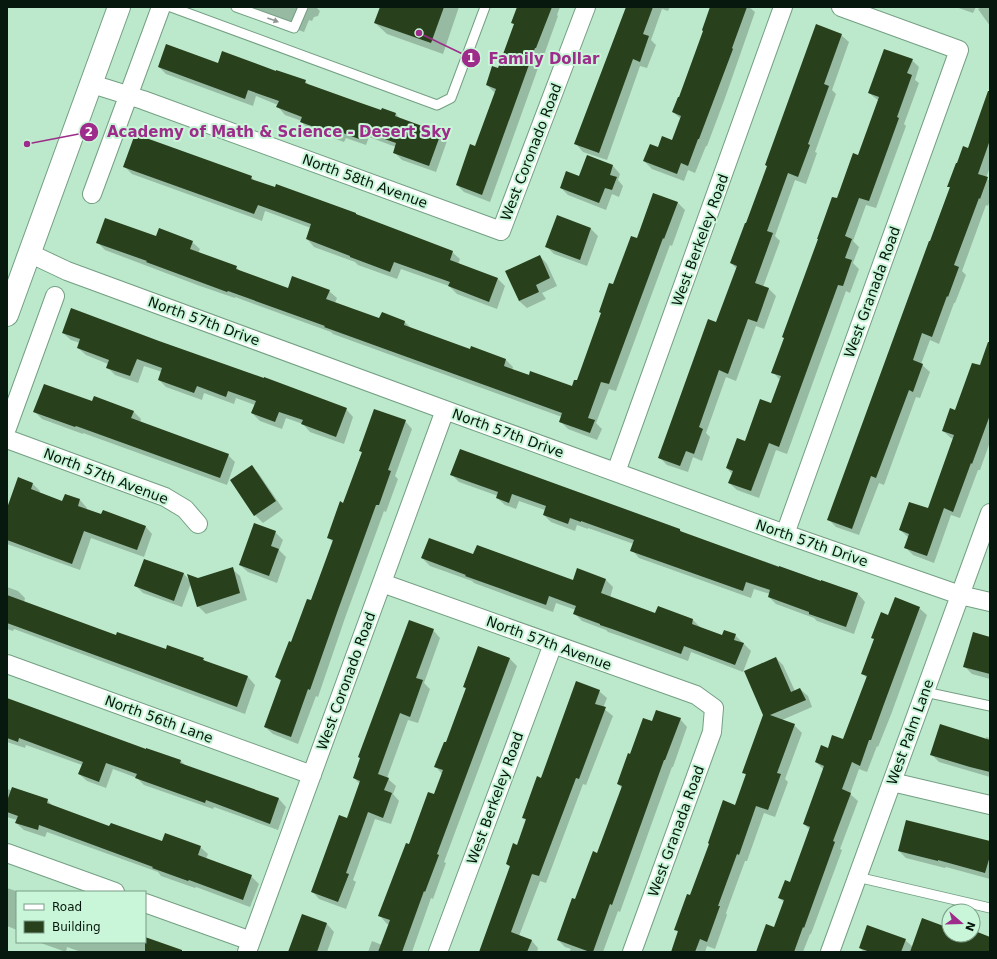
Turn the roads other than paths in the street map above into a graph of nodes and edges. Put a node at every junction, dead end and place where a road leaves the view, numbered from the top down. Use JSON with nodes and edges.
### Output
{"nodes":[{"id":1,"x":119,"y":7,"type":"edge"},
{"id":2,"x":161,"y":7,"type":"edge"},
{"id":3,"x":171,"y":7,"type":"edge"},
{"id":4,"x":236,"y":7,"type":"edge"},
{"id":5,"x":303,"y":7,"type":"edge"},
{"id":6,"x":485,"y":7,"type":"edge"},
{"id":7,"x":586,"y":7,"type":"edge"},
{"id":8,"x":783,"y":7,"type":"edge"},
{"id":9,"x":840,"y":7,"type":"edge"},
{"id":10,"x":92,"y":84,"type":"junction"},
{"id":11,"x":128,"y":95,"type":"junction"},
{"id":12,"x":92,"y":194,"type":"dead end"},
{"id":13,"x":502,"y":230,"type":"joint"},
{"id":14,"x":30,"y":253,"type":"junction"},
{"id":15,"x":55,"y":296,"type":"dead end"},
{"id":16,"x":7,"y":315,"type":"edge"},
{"id":17,"x":445,"y":410,"type":"junction"},
{"id":18,"x":7,"y":428,"type":"edge"},
{"id":19,"x":7,"y":439,"type":"edge"},
{"id":20,"x":616,"y":472,"type":"junction"},
{"id":21,"x":990,"y":513,"type":"edge"},
{"id":22,"x":198,"y":524,"type":"dead end"},
{"id":23,"x":785,"y":534,"type":"junction"},
{"id":24,"x":382,"y":583,"type":"junction"},
{"id":25,"x":960,"y":595,"type":"junction"},
{"id":26,"x":990,"y":602,"type":"edge"},
{"id":27,"x":552,"y":644,"type":"junction"},
{"id":28,"x":7,"y":664,"type":"edge"},
{"id":29,"x":925,"y":692,"type":"junction"},
{"id":30,"x":990,"y":706,"type":"edge"},
{"id":31,"x":714,"y":708,"type":"joint"},
{"id":32,"x":312,"y":775,"type":"junction"},
{"id":33,"x":892,"y":782,"type":"junction"},
{"id":34,"x":990,"y":805,"type":"edge"},
{"id":35,"x":7,"y":853,"type":"edge"},
{"id":36,"x":857,"y":877,"type":"junction"},
{"id":37,"x":112,"y":891,"type":"edge"},
{"id":38,"x":146,"y":903,"type":"edge"},
{"id":39,"x":990,"y":908,"type":"edge"},
{"id":40,"x":249,"y":947,"type":"edge"},
{"id":41,"x":438,"y":952,"type":"edge"},
{"id":42,"x":632,"y":952,"type":"edge"},
{"id":43,"x":830,"y":952,"type":"edge"}],
"edges":[{"from":1,"to":10,"type":"main road"},
{"from":2,"to":11,"type":"street"},
{"from":3,"to":6,"type":"lane"},
{"from":4,"to":5,"type":"lane","one_way":true},
{"from":7,"to":13,"type":"street","name":"West Coronado Road"},
{"from":8,"to":20,"type":"street","name":"West Berkeley Road"},
{"from":9,"to":23,"type":"street","name":"West Granada Road"},
{"from":10,"to":11,"type":"street","name":"North 58th Avenue"},
{"from":10,"to":14,"type":"main road"},
{"from":11,"to":12,"type":"street"},
{"from":11,"to":13,"type":"street","name":"North 58th Avenue"},
{"from":14,"to":16,"type":"main road"},
{"from":14,"to":17,"type":"street","name":"North 57th Drive"},
{"from":15,"to":18,"type":"street"},
{"from":17,"to":20,"type":"street","name":"North 57th Drive"},
{"from":17,"to":24,"type":"street","name":"West Coronado Road"},
{"from":19,"to":22,"type":"street","name":"North 57th Avenue"},
{"from":20,"to":23,"type":"street","name":"North 57th Drive"},
{"from":21,"to":25,"type":"street","name":"West Palm Lane"},
{"from":23,"to":25,"type":"street","name":"North 57th Drive"},
{"from":24,"to":27,"type":"street","name":"North 57th Avenue"},
{"from":24,"to":32,"type":"street","name":"West Coronado Road"},
{"from":25,"to":26,"type":"street","name":"North 57th Drive"},
{"from":25,"to":29,"type":"street","name":"West Palm Lane"},
{"from":27,"to":31,"type":"street","name":"North 57th Avenue"},
{"from":27,"to":41,"type":"street","name":"West Berkeley Road"},
{"from":28,"to":32,"type":"street","name":"North 56th Lane"},
{"from":29,"to":30,"type":"lane"},
{"from":29,"to":33,"type":"street","name":"West Palm Lane"},
{"from":31,"to":42,"type":"street","name":"West Granada Road"},
{"from":32,"to":40,"type":"street","name":"West Coronado Road"},
{"from":33,"to":34,"type":"street"},
{"from":33,"to":36,"type":"street","name":"West Palm Lane"},
{"from":35,"to":37,"type":"street"},
{"from":36,"to":39,"type":"lane"},
{"from":36,"to":43,"type":"street","name":"West Palm Lane"},
{"from":38,"to":40,"type":"street"}]}
